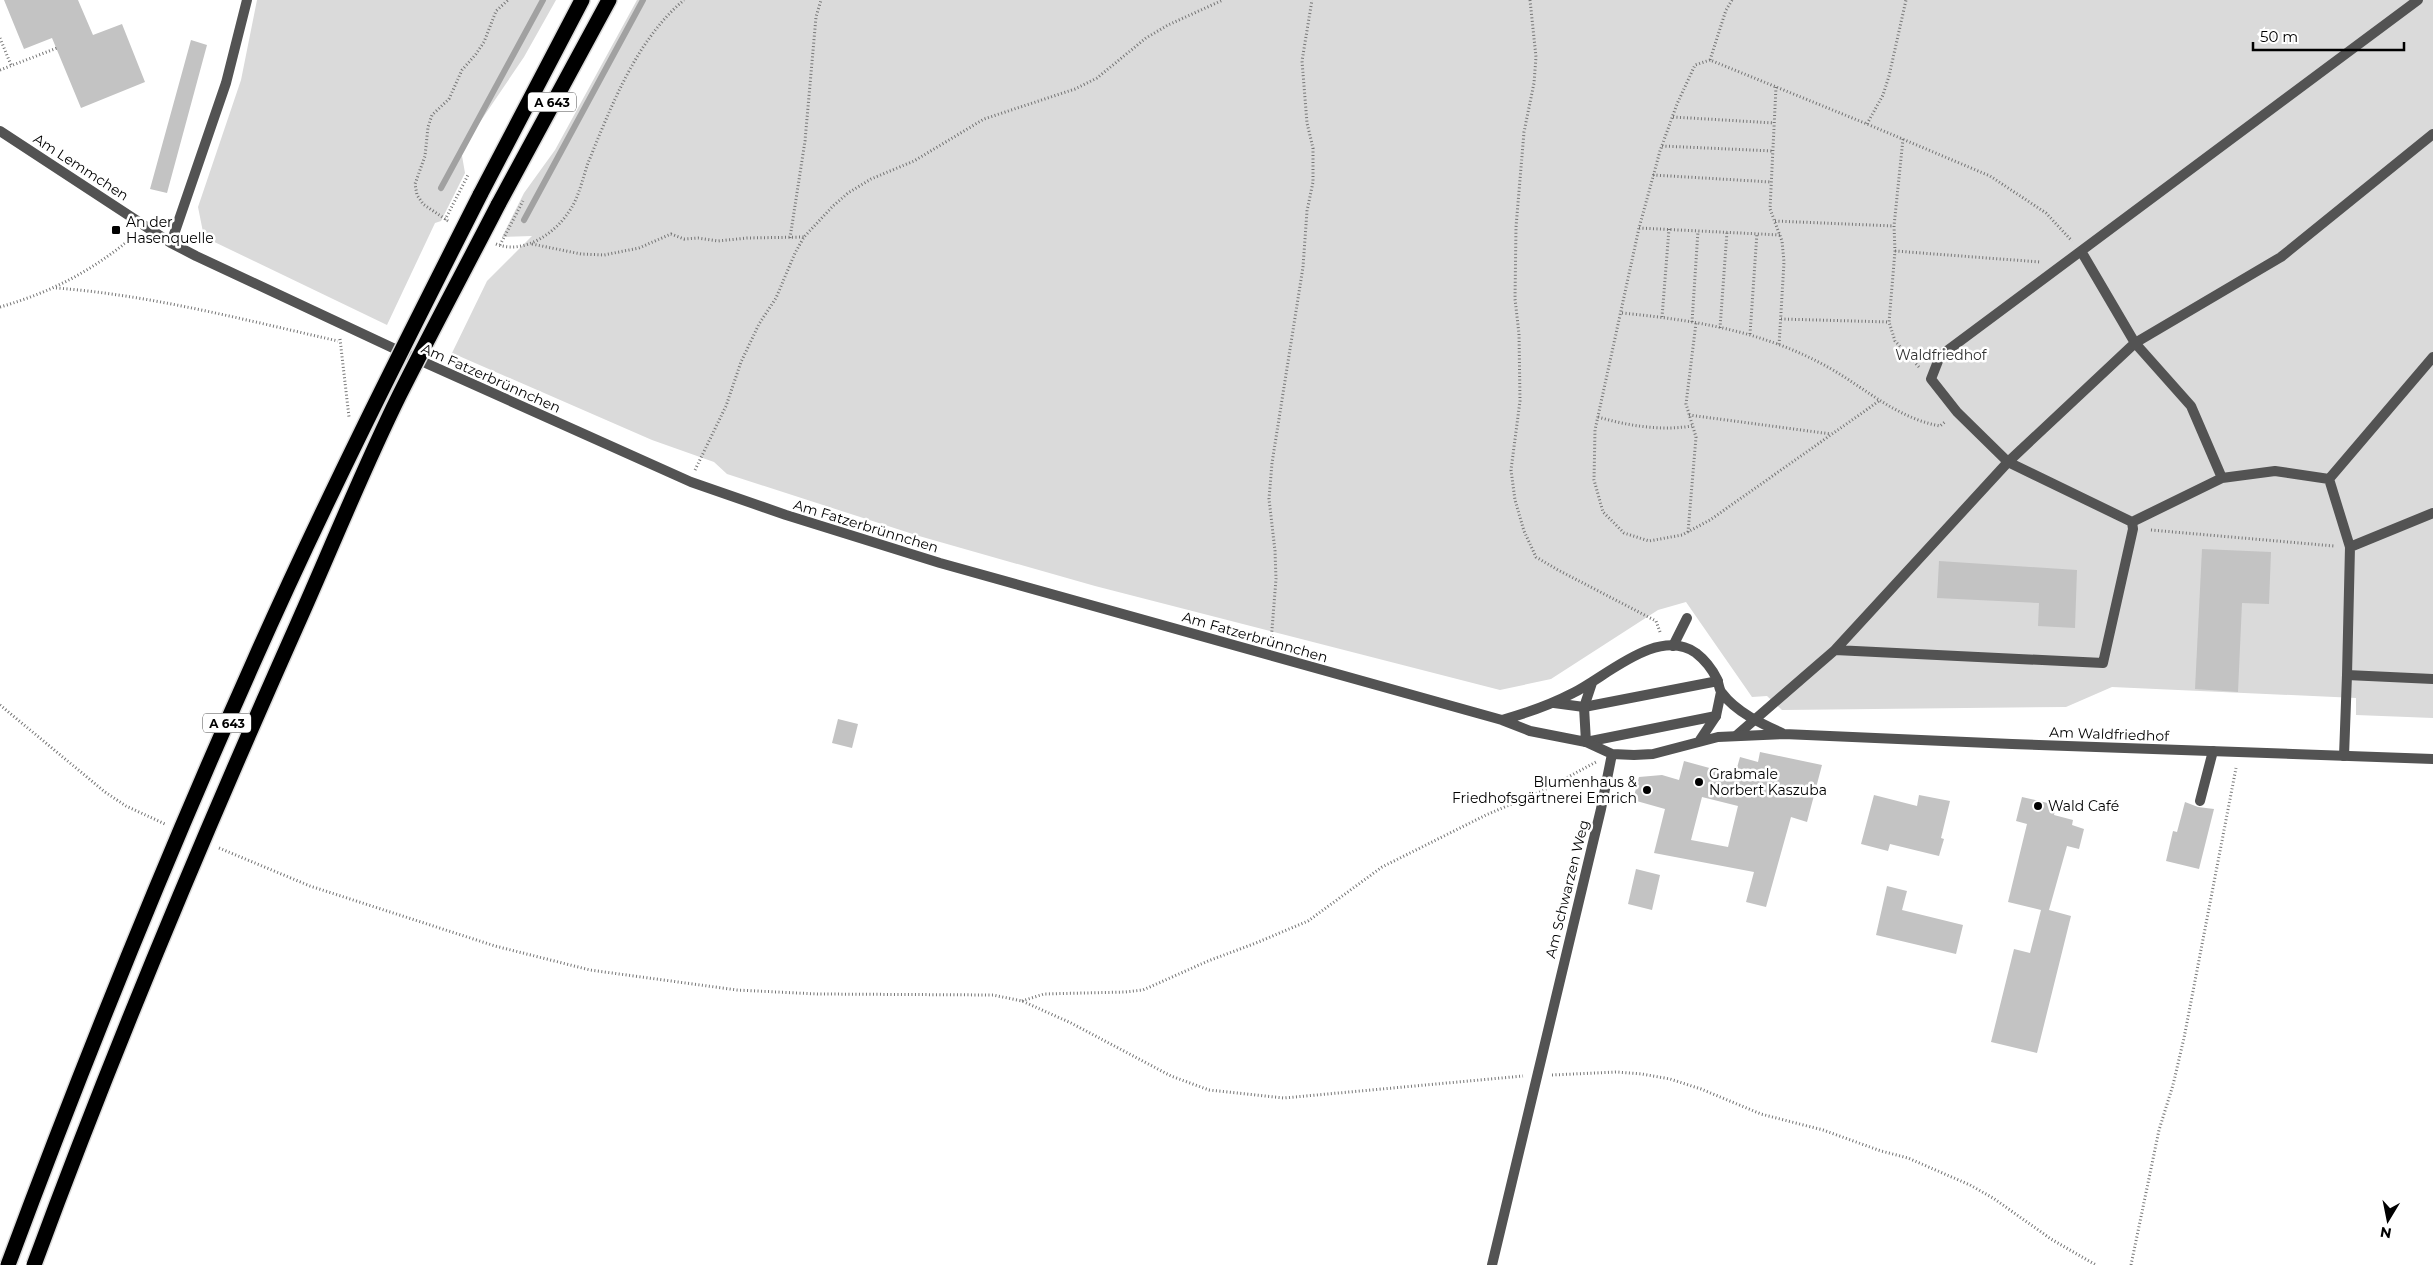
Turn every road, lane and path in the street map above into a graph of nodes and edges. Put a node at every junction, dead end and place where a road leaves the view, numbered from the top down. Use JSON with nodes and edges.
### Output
{"nodes":[{"id":1,"x":247,"y":0,"type":"edge"},
{"id":2,"x":508,"y":0,"type":"edge"},
{"id":3,"x":582,"y":0,"type":"edge"},
{"id":4,"x":609,"y":0,"type":"edge"},
{"id":5,"x":684,"y":0,"type":"edge"},
{"id":6,"x":821,"y":0,"type":"edge"},
{"id":7,"x":1223,"y":0,"type":"edge"},
{"id":8,"x":1312,"y":0,"type":"edge"},
{"id":9,"x":1530,"y":0,"type":"edge"},
{"id":10,"x":1732,"y":0,"type":"edge"},
{"id":11,"x":1906,"y":0,"type":"edge"},
{"id":12,"x":2418,"y":0,"type":"edge"},
{"id":13,"x":0,"y":38,"type":"edge"},
{"id":14,"x":57,"y":48,"type":"dead end"},
{"id":15,"x":1710,"y":60,"type":"junction"},
{"id":16,"x":11,"y":65,"type":"junction"},
{"id":17,"x":0,"y":70,"type":"edge"},
{"id":18,"x":1776,"y":87,"type":"junction"},
{"id":19,"x":1672,"y":116,"type":"junction"},
{"id":20,"x":1774,"y":123,"type":"junction"},
{"id":21,"x":1867,"y":124,"type":"junction"},
{"id":22,"x":0,"y":131,"type":"edge"},
{"id":23,"x":2433,"y":134,"type":"edge"},
{"id":24,"x":1903,"y":139,"type":"junction"},
{"id":25,"x":1662,"y":146,"type":"junction"},
{"id":26,"x":1773,"y":151,"type":"junction"},
{"id":27,"x":468,"y":175,"type":"dead end"},
{"id":28,"x":1653,"y":175,"type":"junction"},
{"id":29,"x":1771,"y":182,"type":"junction"},
{"id":30,"x":523,"y":201,"type":"dead end"},
{"id":31,"x":445,"y":220,"type":"junction"},
{"id":32,"x":1775,"y":221,"type":"junction"},
{"id":33,"x":454,"y":224,"type":"dead end"},
{"id":34,"x":144,"y":225,"type":"junction"},
{"id":35,"x":1894,"y":226,"type":"junction"},
{"id":36,"x":1639,"y":228,"type":"junction"},
{"id":37,"x":1668,"y":229,"type":"junction"},
{"id":38,"x":1698,"y":231,"type":"junction"},
{"id":39,"x":1727,"y":232,"type":"junction"},
{"id":40,"x":1757,"y":233,"type":"junction"},
{"id":41,"x":1780,"y":235,"type":"junction"},
{"id":42,"x":790,"y":238,"type":"junction"},
{"id":43,"x":804,"y":238,"type":"junction"},
{"id":44,"x":493,"y":242,"type":"dead end"},
{"id":45,"x":171,"y":244,"type":"junction"},
{"id":46,"x":531,"y":244,"type":"junction"},
{"id":47,"x":500,"y":245,"type":"junction"},
{"id":48,"x":1895,"y":251,"type":"junction"},
{"id":49,"x":2081,"y":251,"type":"junction"},
{"id":50,"x":2063,"y":264,"type":"junction"},
{"id":51,"x":56,"y":288,"type":"junction"},
{"id":52,"x":0,"y":307,"type":"edge"},
{"id":53,"x":1622,"y":313,"type":"junction"},
{"id":54,"x":1662,"y":317,"type":"junction"},
{"id":55,"x":1781,"y":319,"type":"junction"},
{"id":56,"x":1694,"y":322,"type":"junction"},
{"id":57,"x":1889,"y":322,"type":"junction"},
{"id":58,"x":1720,"y":328,"type":"junction"},
{"id":59,"x":1750,"y":334,"type":"junction"},
{"id":60,"x":340,"y":341,"type":"dead end"},
{"id":61,"x":2135,"y":342,"type":"junction"},
{"id":62,"x":1779,"y":346,"type":"junction"},
{"id":63,"x":2433,"y":357,"type":"edge"},
{"id":64,"x":1931,"y":379,"type":"junction"},
{"id":65,"x":1879,"y":401,"type":"junction"},
{"id":66,"x":1957,"y":412,"type":"junction"},
{"id":67,"x":1689,"y":415,"type":"junction"},
{"id":68,"x":1598,"y":417,"type":"junction"},
{"id":69,"x":1692,"y":426,"type":"junction"},
{"id":70,"x":1832,"y":434,"type":"junction"},
{"id":71,"x":2008,"y":462,"type":"junction"},
{"id":72,"x":2222,"y":478,"type":"junction"},
{"id":73,"x":2329,"y":479,"type":"junction"},
{"id":74,"x":691,"y":482,"type":"junction"},
{"id":75,"x":2433,"y":513,"type":"edge"},
{"id":76,"x":2132,"y":525,"type":"junction"},
{"id":77,"x":1688,"y":532,"type":"junction"},
{"id":78,"x":2350,"y":547,"type":"junction"},
{"id":79,"x":1687,"y":618,"type":"dead end"},
{"id":80,"x":1660,"y":632,"type":"dead end"},
{"id":81,"x":1673,"y":646,"type":"junction"},
{"id":82,"x":1836,"y":650,"type":"junction"},
{"id":83,"x":1266,"y":654,"type":"junction"},
{"id":84,"x":2347,"y":675,"type":"junction"},
{"id":85,"x":2433,"y":679,"type":"edge"},
{"id":86,"x":1718,"y":681,"type":"junction"},
{"id":87,"x":1592,"y":682,"type":"junction"},
{"id":88,"x":1721,"y":692,"type":"junction"},
{"id":89,"x":1554,"y":702,"type":"junction"},
{"id":90,"x":0,"y":705,"type":"edge"},
{"id":91,"x":1584,"y":706,"type":"junction"},
{"id":92,"x":1716,"y":716,"type":"junction"},
{"id":93,"x":1754,"y":719,"type":"junction"},
{"id":94,"x":1502,"y":720,"type":"junction"},
{"id":95,"x":1784,"y":734,"type":"junction"},
{"id":96,"x":1737,"y":735,"type":"junction"},
{"id":97,"x":1700,"y":740,"type":"junction"},
{"id":98,"x":1586,"y":742,"type":"junction"},
{"id":99,"x":2213,"y":751,"type":"junction"},
{"id":100,"x":1612,"y":754,"type":"junction"},
{"id":101,"x":2344,"y":756,"type":"junction"},
{"id":102,"x":2433,"y":759,"type":"edge"},
{"id":103,"x":2236,"y":768,"type":"dead end"},
{"id":104,"x":2200,"y":801,"type":"dead end"},
{"id":105,"x":170,"y":826,"type":"dead end"},
{"id":106,"x":212,"y":845,"type":"dead end"},
{"id":107,"x":1022,"y":1001,"type":"junction"},
{"id":108,"x":1537,"y":1075,"type":"junction"},
{"id":109,"x":8,"y":1265,"type":"edge"},
{"id":110,"x":34,"y":1265,"type":"edge"},
{"id":111,"x":1492,"y":1265,"type":"edge"},
{"id":112,"x":2096,"y":1265,"type":"edge"},
{"id":113,"x":2131,"y":1265,"type":"edge"}],
"edges":[{"from":1,"to":45,"type":"street"},
{"from":2,"to":31,"type":"path"},
{"from":3,"to":109,"type":"highway","number":"A 643","bridge":true},
{"from":4,"to":110,"type":"highway","number":"A 643","bridge":true},
{"from":5,"to":46,"type":"path"},
{"from":6,"to":42,"type":"path"},
{"from":7,"to":43,"type":"path"},
{"from":8,"to":83,"type":"path"},
{"from":9,"to":80,"type":"path"},
{"from":10,"to":15,"type":"path"},
{"from":11,"to":21,"type":"path"},
{"from":12,"to":49,"type":"street"},
{"from":13,"to":16,"type":"path"},
{"from":14,"to":16,"type":"path"},
{"from":15,"to":18,"type":"path"},
{"from":15,"to":19,"type":"path"},
{"from":16,"to":17,"type":"path"},
{"from":18,"to":20,"type":"path"},
{"from":18,"to":21,"type":"path"},
{"from":19,"to":20,"type":"path"},
{"from":19,"to":25,"type":"path"},
{"from":20,"to":26,"type":"path"},
{"from":21,"to":24,"type":"path"},
{"from":22,"to":34,"type":"street","name":"Am Lemmchen"},
{"from":23,"to":61,"type":"street"},
{"from":24,"to":35,"type":"path"},
{"from":24,"to":49,"type":"path"},
{"from":25,"to":26,"type":"path"},
{"from":25,"to":28,"type":"path"},
{"from":26,"to":29,"type":"path"},
{"from":27,"to":31,"type":"path"},
{"from":28,"to":29,"type":"path"},
{"from":28,"to":36,"type":"path"},
{"from":29,"to":32,"type":"path"},
{"from":30,"to":47,"type":"path"},
{"from":31,"to":33,"type":"path"},
{"from":32,"to":35,"type":"path"},
{"from":32,"to":41,"type":"path"},
{"from":34,"to":45,"type":"street","name":"Am Lemmchen"},
{"from":34,"to":51,"type":"path"},
{"from":35,"to":48,"type":"path"},
{"from":36,"to":37,"type":"path"},
{"from":36,"to":53,"type":"path"},
{"from":37,"to":38,"type":"path"},
{"from":37,"to":54,"type":"path"},
{"from":38,"to":39,"type":"path"},
{"from":38,"to":56,"type":"path"},
{"from":39,"to":40,"type":"path"},
{"from":39,"to":58,"type":"path"},
{"from":40,"to":41,"type":"path"},
{"from":40,"to":59,"type":"path"},
{"from":41,"to":55,"type":"path"},
{"from":42,"to":43,"type":"path"},
{"from":42,"to":46,"type":"path"},
{"from":43,"to":74,"type":"path"},
{"from":44,"to":47,"type":"path"},
{"from":45,"to":74,"type":"street","name":"Am Fatzerbrünnchen"},
{"from":46,"to":47,"type":"path"},
{"from":48,"to":50,"type":"path"},
{"from":48,"to":57,"type":"path"},
{"from":49,"to":50,"type":"street"},
{"from":49,"to":61,"type":"street"},
{"from":50,"to":64,"type":"street"},
{"from":51,"to":52,"type":"path"},
{"from":51,"to":60,"type":"path"},
{"from":53,"to":54,"type":"path"},
{"from":53,"to":68,"type":"path"},
{"from":54,"to":56,"type":"path"},
{"from":55,"to":57,"type":"path"},
{"from":55,"to":62,"type":"path"},
{"from":56,"to":58,"type":"path"},
{"from":56,"to":67,"type":"path"},
{"from":57,"to":64,"type":"path"},
{"from":58,"to":59,"type":"path"},
{"from":59,"to":62,"type":"path"},
{"from":61,"to":71,"type":"street"},
{"from":61,"to":72,"type":"street"},
{"from":62,"to":65,"type":"path"},
{"from":63,"to":73,"type":"street"},
{"from":64,"to":66,"type":"street"},
{"from":65,"to":66,"type":"path"},
{"from":65,"to":70,"type":"path"},
{"from":66,"to":71,"type":"street"},
{"from":67,"to":69,"type":"path"},
{"from":67,"to":70,"type":"path"},
{"from":68,"to":69,"type":"path"},
{"from":68,"to":77,"type":"path"},
{"from":69,"to":77,"type":"path"},
{"from":70,"to":77,"type":"path"},
{"from":71,"to":76,"type":"street"},
{"from":71,"to":82,"type":"street"},
{"from":72,"to":73,"type":"street"},
{"from":72,"to":76,"type":"street"},
{"from":73,"to":78,"type":"street"},
{"from":74,"to":83,"type":"street","name":"Am Fatzerbrünnchen"},
{"from":75,"to":78,"type":"street"},
{"from":76,"to":78,"type":"path"},
{"from":76,"to":82,"type":"street"},
{"from":78,"to":84,"type":"street"},
{"from":79,"to":81,"type":"street"},
{"from":81,"to":86,"type":"street"},
{"from":81,"to":87,"type":"street"},
{"from":82,"to":93,"type":"street"},
{"from":83,"to":94,"type":"street","name":"Am Fatzerbrünnchen"},
{"from":84,"to":85,"type":"street"},
{"from":84,"to":101,"type":"street"},
{"from":86,"to":88,"type":"street"},
{"from":86,"to":91,"type":"street"},
{"from":87,"to":89,"type":"street"},
{"from":87,"to":91,"type":"street"},
{"from":88,"to":92,"type":"street"},
{"from":88,"to":93,"type":"street"},
{"from":89,"to":91,"type":"street"},
{"from":89,"to":94,"type":"street"},
{"from":90,"to":105,"type":"path"},
{"from":91,"to":98,"type":"street"},
{"from":92,"to":97,"type":"street"},
{"from":92,"to":98,"type":"street"},
{"from":93,"to":95,"type":"street"},
{"from":93,"to":96,"type":"street"},
{"from":94,"to":98,"type":"street","name":"Am Fatzerbrünnchen"},
{"from":95,"to":96,"type":"street"},
{"from":95,"to":99,"type":"street","name":"Am Waldfriedhof"},
{"from":96,"to":97,"type":"street"},
{"from":97,"to":100,"type":"street"},
{"from":98,"to":100,"type":"street"},
{"from":99,"to":101,"type":"street","name":"Am Waldfriedhof"},
{"from":99,"to":104,"type":"street"},
{"from":100,"to":107,"type":"path"},
{"from":100,"to":108,"type":"street","name":"Am Schwarzen Weg"},
{"from":101,"to":102,"type":"street","name":"Am Waldfriedhof"},
{"from":103,"to":113,"type":"path"},
{"from":106,"to":107,"type":"path"},
{"from":107,"to":108,"type":"path"},
{"from":108,"to":111,"type":"street","name":"Am Schwarzen Weg"},
{"from":108,"to":112,"type":"path"}]}
